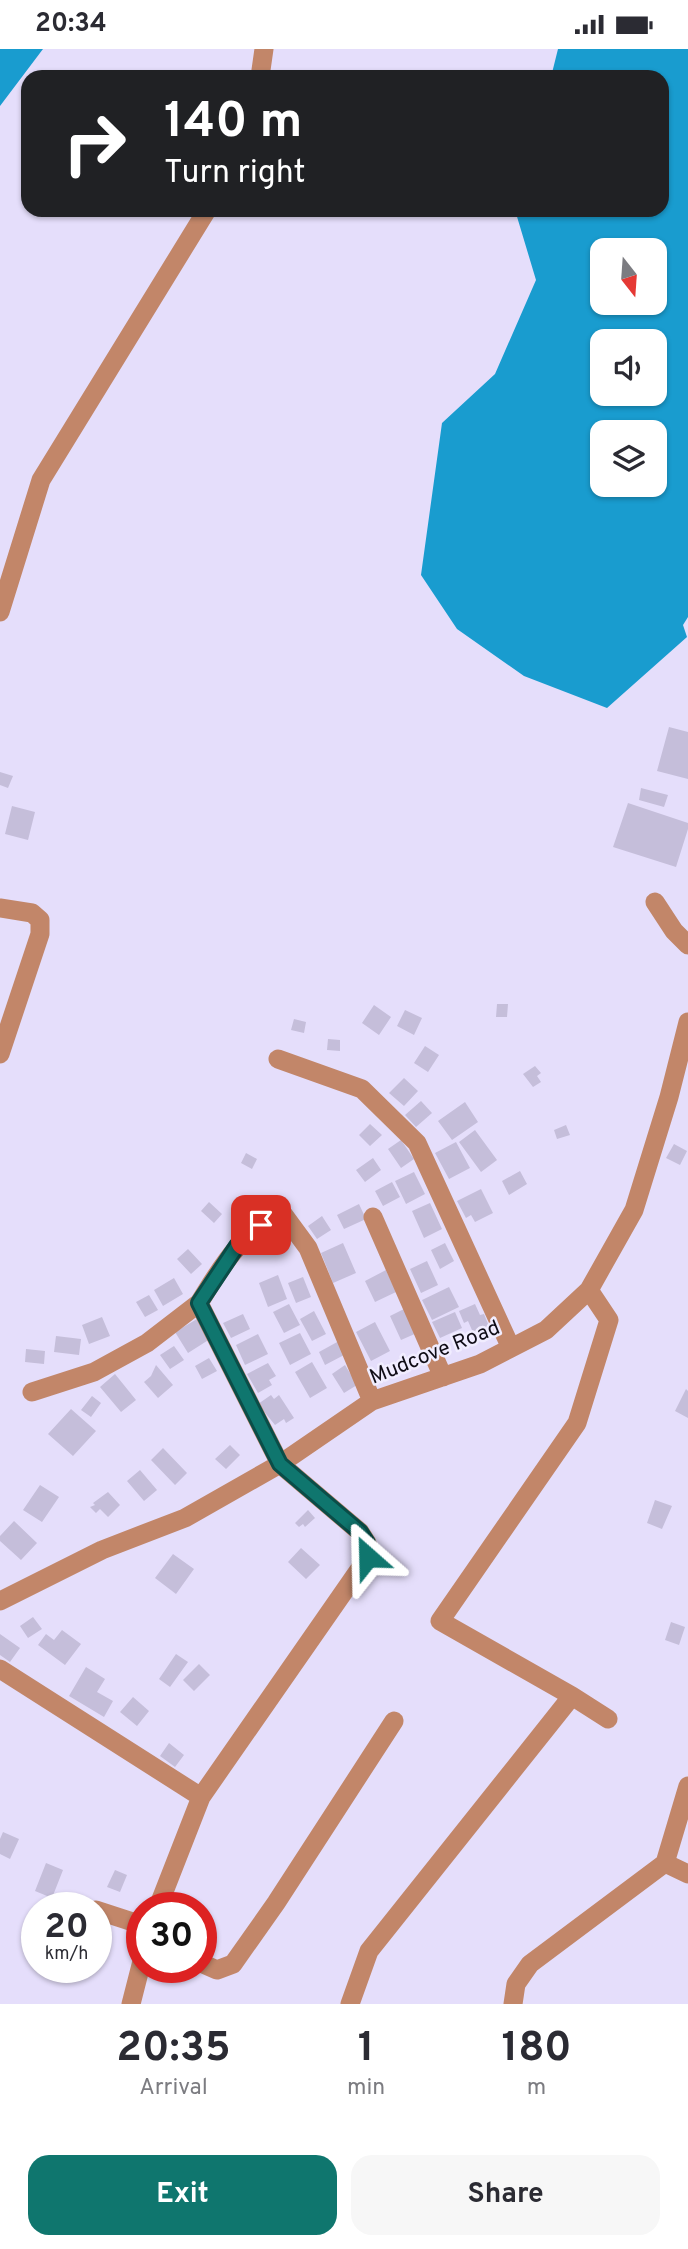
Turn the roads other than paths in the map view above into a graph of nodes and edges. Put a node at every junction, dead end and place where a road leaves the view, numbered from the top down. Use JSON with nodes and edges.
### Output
{"nodes":[{"id":1,"x":264,"y":49,"type":"edge"},
{"id":2,"x":261,"y":70,"type":"edge"},
{"id":3,"x":203,"y":217,"type":"edge"},
{"id":4,"x":0,"y":612,"type":"edge"},
{"id":5,"x":655,"y":902,"type":"dead end"},
{"id":6,"x":0,"y":908,"type":"edge"},
{"id":7,"x":688,"y":945,"type":"edge"},
{"id":8,"x":688,"y":1023,"type":"edge"},
{"id":9,"x":0,"y":1053,"type":"edge"},
{"id":10,"x":278,"y":1059,"type":"dead end"},
{"id":11,"x":373,"y":1217,"type":"dead end"},
{"id":12,"x":589,"y":1290,"type":"junction"},
{"id":13,"x":199,"y":1303,"type":"junction"},
{"id":14,"x":511,"y":1348,"type":"junction"},
{"id":15,"x":443,"y":1377,"type":"junction"},
{"id":16,"x":32,"y":1392,"type":"dead end"},
{"id":17,"x":372,"y":1401,"type":"junction"},
{"id":18,"x":280,"y":1464,"type":"junction"},
{"id":19,"x":0,"y":1601,"type":"edge"},
{"id":20,"x":0,"y":1669,"type":"edge"},
{"id":21,"x":572,"y":1696,"type":"junction"},
{"id":22,"x":608,"y":1719,"type":"dead end"},
{"id":23,"x":394,"y":1721,"type":"dead end"},
{"id":24,"x":688,"y":1786,"type":"edge"},
{"id":25,"x":201,"y":1797,"type":"junction"},
{"id":26,"x":664,"y":1863,"type":"junction"},
{"id":27,"x":688,"y":1874,"type":"edge"},
{"id":28,"x":164,"y":1892,"type":"edge"},
{"id":29,"x":217,"y":1970,"type":"edge"},
{"id":30,"x":136,"y":1983,"type":"edge"},
{"id":31,"x":131,"y":2004,"type":"edge"},
{"id":32,"x":350,"y":2004,"type":"edge"},
{"id":33,"x":513,"y":2004,"type":"edge"}],
"edges":[{"from":1,"to":2,"type":"street"},
{"from":3,"to":4,"type":"street"},
{"from":5,"to":7,"type":"street"},
{"from":6,"to":9,"type":"street"},
{"from":8,"to":12,"type":"street","name":"Mudcove Road"},
{"from":10,"to":14,"type":"street"},
{"from":11,"to":15,"type":"street"},
{"from":12,"to":14,"type":"street","name":"Mudcove Road"},
{"from":12,"to":21,"type":"street"},
{"from":13,"to":16,"type":"street"},
{"from":13,"to":17,"type":"street"},
{"from":13,"to":18,"type":"street"},
{"from":14,"to":15,"type":"street","name":"Mudcove Road"},
{"from":15,"to":17,"type":"street","name":"Mudcove Road"},
{"from":17,"to":18,"type":"street","name":"Mudcove Road"},
{"from":18,"to":19,"type":"street","name":"Mudcove Road"},
{"from":18,"to":25,"type":"street"},
{"from":20,"to":25,"type":"street"},
{"from":21,"to":22,"type":"street"},
{"from":21,"to":32,"type":"street"},
{"from":23,"to":29,"type":"street"},
{"from":24,"to":26,"type":"street"},
{"from":25,"to":28,"type":"street"},
{"from":26,"to":27,"type":"street"},
{"from":26,"to":33,"type":"street"},
{"from":30,"to":31,"type":"street"}]}
